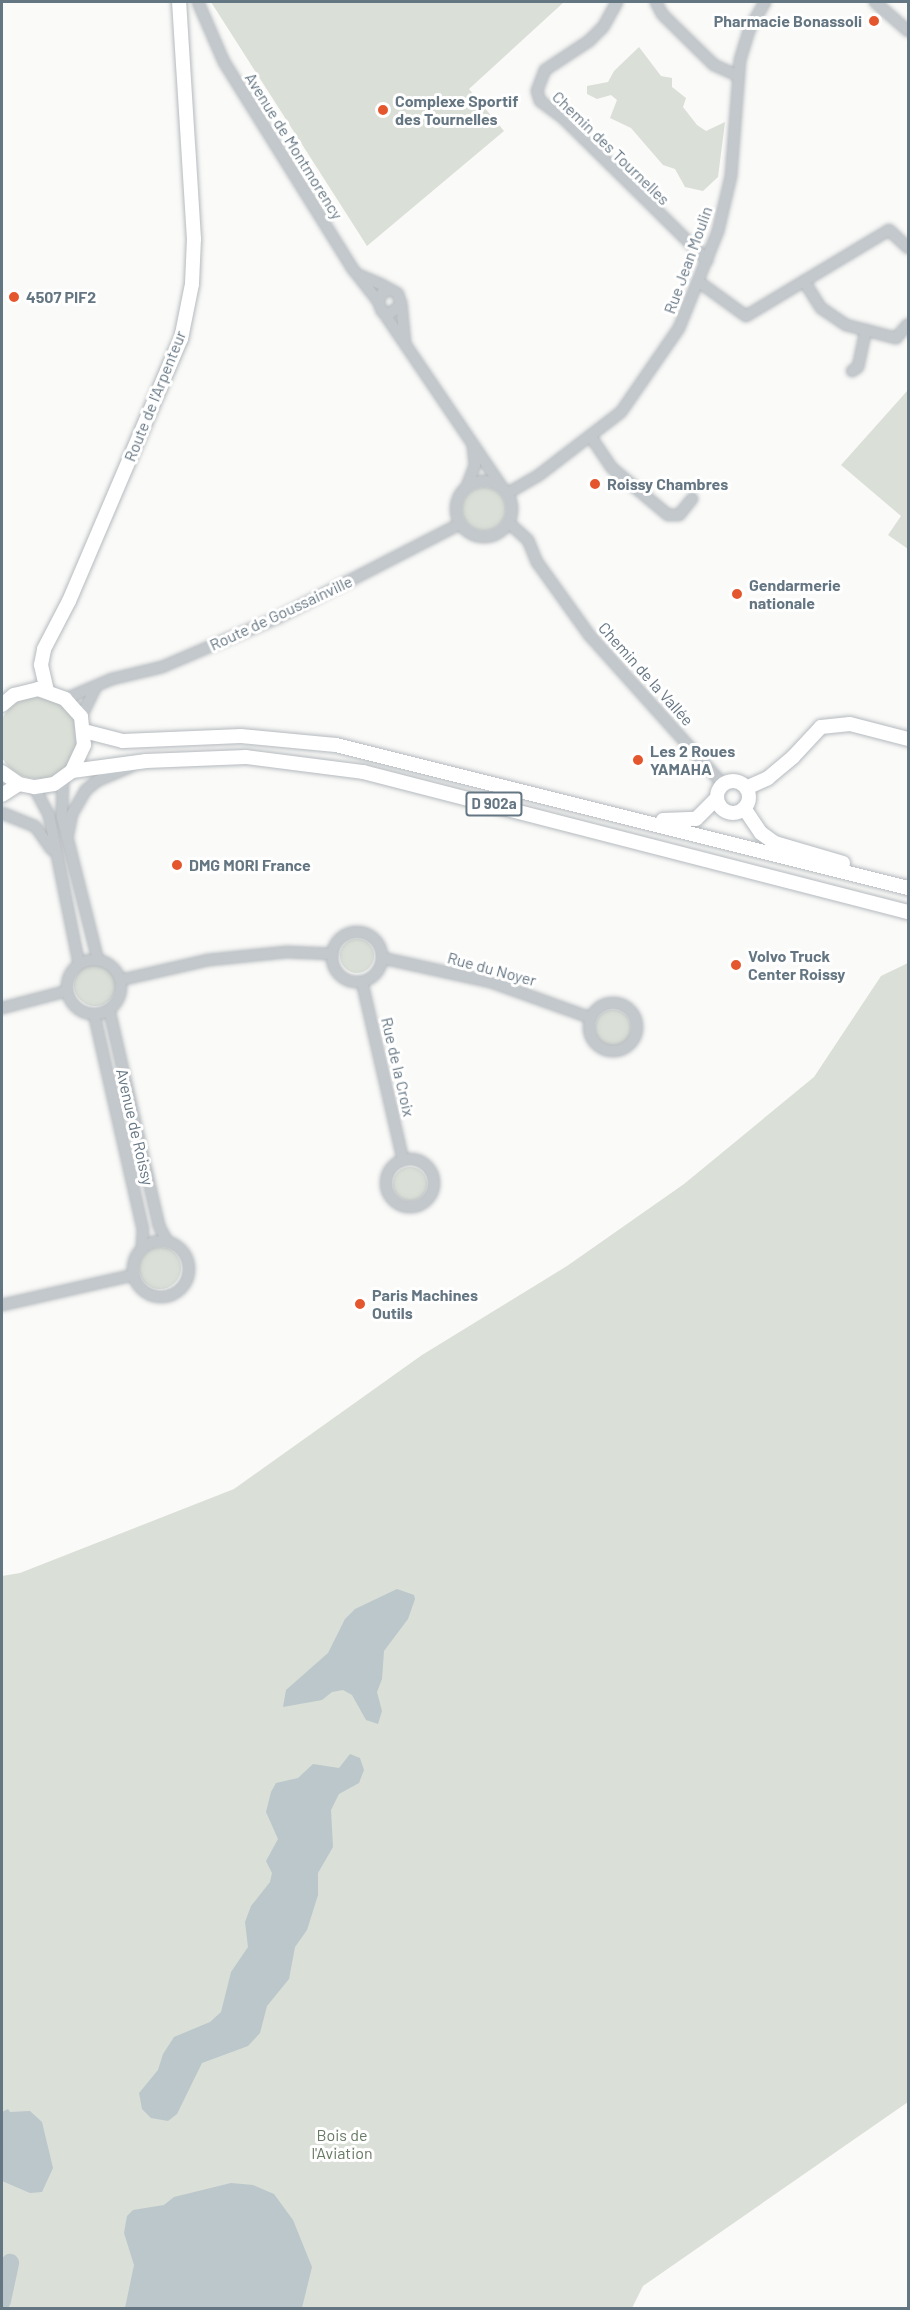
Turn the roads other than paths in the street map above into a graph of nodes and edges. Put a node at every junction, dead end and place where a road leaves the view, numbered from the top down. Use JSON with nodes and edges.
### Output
{"nodes":[{"id":1,"x":179,"y":2,"type":"edge"},
{"id":2,"x":200,"y":2,"type":"edge"},
{"id":3,"x":618,"y":2,"type":"edge"},
{"id":4,"x":656,"y":2,"type":"edge"},
{"id":5,"x":765,"y":2,"type":"edge"},
{"id":6,"x":875,"y":2,"type":"edge"},
{"id":7,"x":909,"y":31,"type":"edge"},
{"id":8,"x":739,"y":76,"type":"junction"},
{"id":9,"x":909,"y":248,"type":"edge"},
{"id":10,"x":707,"y":260,"type":"junction"},
{"id":11,"x":358,"y":274,"type":"junction"},
{"id":12,"x":804,"y":281,"type":"junction"},
{"id":13,"x":699,"y":282,"type":"junction"},
{"id":14,"x":391,"y":290,"type":"junction"},
{"id":15,"x":378,"y":301,"type":"junction"},
{"id":16,"x":401,"y":302,"type":"junction"},
{"id":17,"x":384,"y":313,"type":"junction"},
{"id":18,"x":909,"y":324,"type":"edge"},
{"id":19,"x":866,"y":330,"type":"junction"},
{"id":20,"x":405,"y":347,"type":"junction"},
{"id":21,"x":852,"y":371,"type":"dead end"},
{"id":22,"x":591,"y":437,"type":"junction"},
{"id":23,"x":472,"y":443,"type":"junction"},
{"id":24,"x":467,"y":487,"type":"junction"},
{"id":25,"x":504,"y":490,"type":"junction"},
{"id":26,"x":692,"y":499,"type":"dead end"},
{"id":27,"x":460,"y":524,"type":"junction"},
{"id":28,"x":508,"y":524,"type":"junction"},
{"id":29,"x":41,"y":664,"type":"junction"},
{"id":30,"x":96,"y":686,"type":"junction"},
{"id":31,"x":26,"y":691,"type":"junction"},
{"id":32,"x":47,"y":691,"type":"junction"},
{"id":33,"x":65,"y":699,"type":"junction"},
{"id":34,"x":2,"y":705,"type":"edge"},
{"id":35,"x":82,"y":724,"type":"junction"},
{"id":36,"x":909,"y":739,"type":"edge"},
{"id":37,"x":146,"y":761,"type":"junction"},
{"id":38,"x":2,"y":772,"type":"edge"},
{"id":39,"x":67,"y":775,"type":"junction"},
{"id":40,"x":19,"y":784,"type":"junction"},
{"id":41,"x":723,"y":784,"type":"junction"},
{"id":42,"x":34,"y":787,"type":"junction"},
{"id":43,"x":747,"y":788,"type":"junction"},
{"id":44,"x":2,"y":795,"type":"edge"},
{"id":45,"x":717,"y":798,"type":"junction"},
{"id":46,"x":744,"y":808,"type":"junction"},
{"id":47,"x":604,"y":810,"type":"junction"},
{"id":48,"x":2,"y":813,"type":"edge"},
{"id":49,"x":68,"y":834,"type":"junction"},
{"id":50,"x":61,"y":872,"type":"junction"},
{"id":51,"x":892,"y":884,"type":"junction"},
{"id":52,"x":909,"y":888,"type":"edge"},
{"id":53,"x":909,"y":912,"type":"edge"},
{"id":54,"x":333,"y":954,"type":"junction"},
{"id":55,"x":382,"y":958,"type":"junction"},
{"id":56,"x":98,"y":960,"type":"junction"},
{"id":57,"x":79,"y":964,"type":"junction"},
{"id":58,"x":121,"y":980,"type":"junction"},
{"id":59,"x":362,"y":982,"type":"junction"},
{"id":60,"x":67,"y":991,"type":"junction"},
{"id":61,"x":2,"y":1008,"type":"edge"},
{"id":62,"x":109,"y":1010,"type":"junction"},
{"id":63,"x":94,"y":1014,"type":"junction"},
{"id":64,"x":591,"y":1018,"type":"junction"},
{"id":65,"x":403,"y":1160,"type":"junction"},
{"id":66,"x":166,"y":1241,"type":"junction"},
{"id":67,"x":142,"y":1248,"type":"junction"},
{"id":68,"x":134,"y":1275,"type":"junction"},
{"id":69,"x":2,"y":1305,"type":"edge"}],
"edges":[{"from":1,"to":29,"type":"main road","name":"Route de l'Arpenteur"},
{"from":2,"to":11,"type":"street","name":"Avenue de Montmorency"},
{"from":3,"to":10,"type":"street","name":"Chemin des Tournelles"},
{"from":4,"to":8,"type":"street"},
{"from":5,"to":8,"type":"street","name":"Rue Jean Moulin"},
{"from":6,"to":7,"type":"street"},
{"from":8,"to":10,"type":"street","name":"Rue Jean Moulin"},
{"from":9,"to":12,"type":"street"},
{"from":10,"to":13,"type":"street","name":"Rue Jean Moulin"},
{"from":11,"to":14,"type":"street"},
{"from":11,"to":15,"type":"street","name":"Avenue de Montmorency"},
{"from":12,"to":13,"type":"street"},
{"from":12,"to":19,"type":"street"},
{"from":13,"to":22,"type":"street","name":"Rue Jean Moulin"},
{"from":14,"to":15,"type":"street"},
{"from":14,"to":16,"type":"street"},
{"from":15,"to":17,"type":"street"},
{"from":16,"to":17,"type":"street"},
{"from":16,"to":20,"type":"street"},
{"from":17,"to":20,"type":"street"},
{"from":18,"to":19,"type":"street"},
{"from":19,"to":21,"type":"street"},
{"from":20,"to":23,"type":"street"},
{"from":22,"to":25,"type":"street","name":"Rue Jean Moulin"},
{"from":22,"to":26,"type":"street"},
{"from":23,"to":24,"type":"street"},
{"from":23,"to":25,"type":"street"},
{"from":24,"to":25,"type":"street"},
{"from":24,"to":27,"type":"street"},
{"from":25,"to":28,"type":"street"},
{"from":27,"to":28,"type":"street"},
{"from":27,"to":30,"type":"street","name":"Route de Goussainville"},
{"from":28,"to":41,"type":"street","name":"Chemin de la Vallée"},
{"from":29,"to":31,"type":"main road","name":"Route de l'Arpenteur"},
{"from":29,"to":32,"type":"main road"},
{"from":30,"to":33,"type":"street","name":"Route de Goussainville"},
{"from":30,"to":35,"type":"street"},
{"from":31,"to":32,"type":"main road"},
{"from":31,"to":34,"type":"main road"},
{"from":32,"to":33,"type":"main road"},
{"from":33,"to":35,"type":"main road"},
{"from":35,"to":39,"type":"main road"},
{"from":35,"to":47,"type":"main road","number":"D 902a"},
{"from":36,"to":43,"type":"main road"},
{"from":37,"to":39,"type":"main road","number":"D 902a"},
{"from":37,"to":49,"type":"street"},
{"from":37,"to":53,"type":"main road","number":"D 902a"},
{"from":38,"to":40,"type":"main road"},
{"from":39,"to":42,"type":"main road"},
{"from":39,"to":49,"type":"street"},
{"from":40,"to":42,"type":"main road"},
{"from":40,"to":44,"type":"main road"},
{"from":41,"to":43,"type":"main road"},
{"from":41,"to":45,"type":"main road"},
{"from":42,"to":50,"type":"street"},
{"from":43,"to":46,"type":"main road"},
{"from":45,"to":46,"type":"main road"},
{"from":45,"to":47,"type":"main road"},
{"from":46,"to":51,"type":"main road"},
{"from":47,"to":51,"type":"main road","number":"D 902a"},
{"from":48,"to":50,"type":"street"},
{"from":49,"to":56,"type":"street"},
{"from":50,"to":57,"type":"street"},
{"from":51,"to":52,"type":"main road","number":"D 902a"},
{"from":54,"to":55,"type":"street"},
{"from":54,"to":58,"type":"street"},
{"from":54,"to":59,"type":"street"},
{"from":55,"to":59,"type":"street"},
{"from":55,"to":64,"type":"street","name":"Rue du Noyer"},
{"from":56,"to":57,"type":"street"},
{"from":56,"to":58,"type":"street"},
{"from":57,"to":60,"type":"street"},
{"from":58,"to":62,"type":"street"},
{"from":59,"to":65,"type":"street","name":"Rue de la Croix"},
{"from":60,"to":61,"type":"street"},
{"from":60,"to":63,"type":"street"},
{"from":62,"to":63,"type":"street"},
{"from":62,"to":66,"type":"street","name":"Avenue de Roissy"},
{"from":63,"to":67,"type":"street","name":"Avenue de Roissy"},
{"from":64,"to":64,"type":"street"},
{"from":65,"to":65,"type":"street"},
{"from":66,"to":67,"type":"street"},
{"from":66,"to":68,"type":"street"},
{"from":67,"to":68,"type":"street"},
{"from":68,"to":69,"type":"street"}]}
